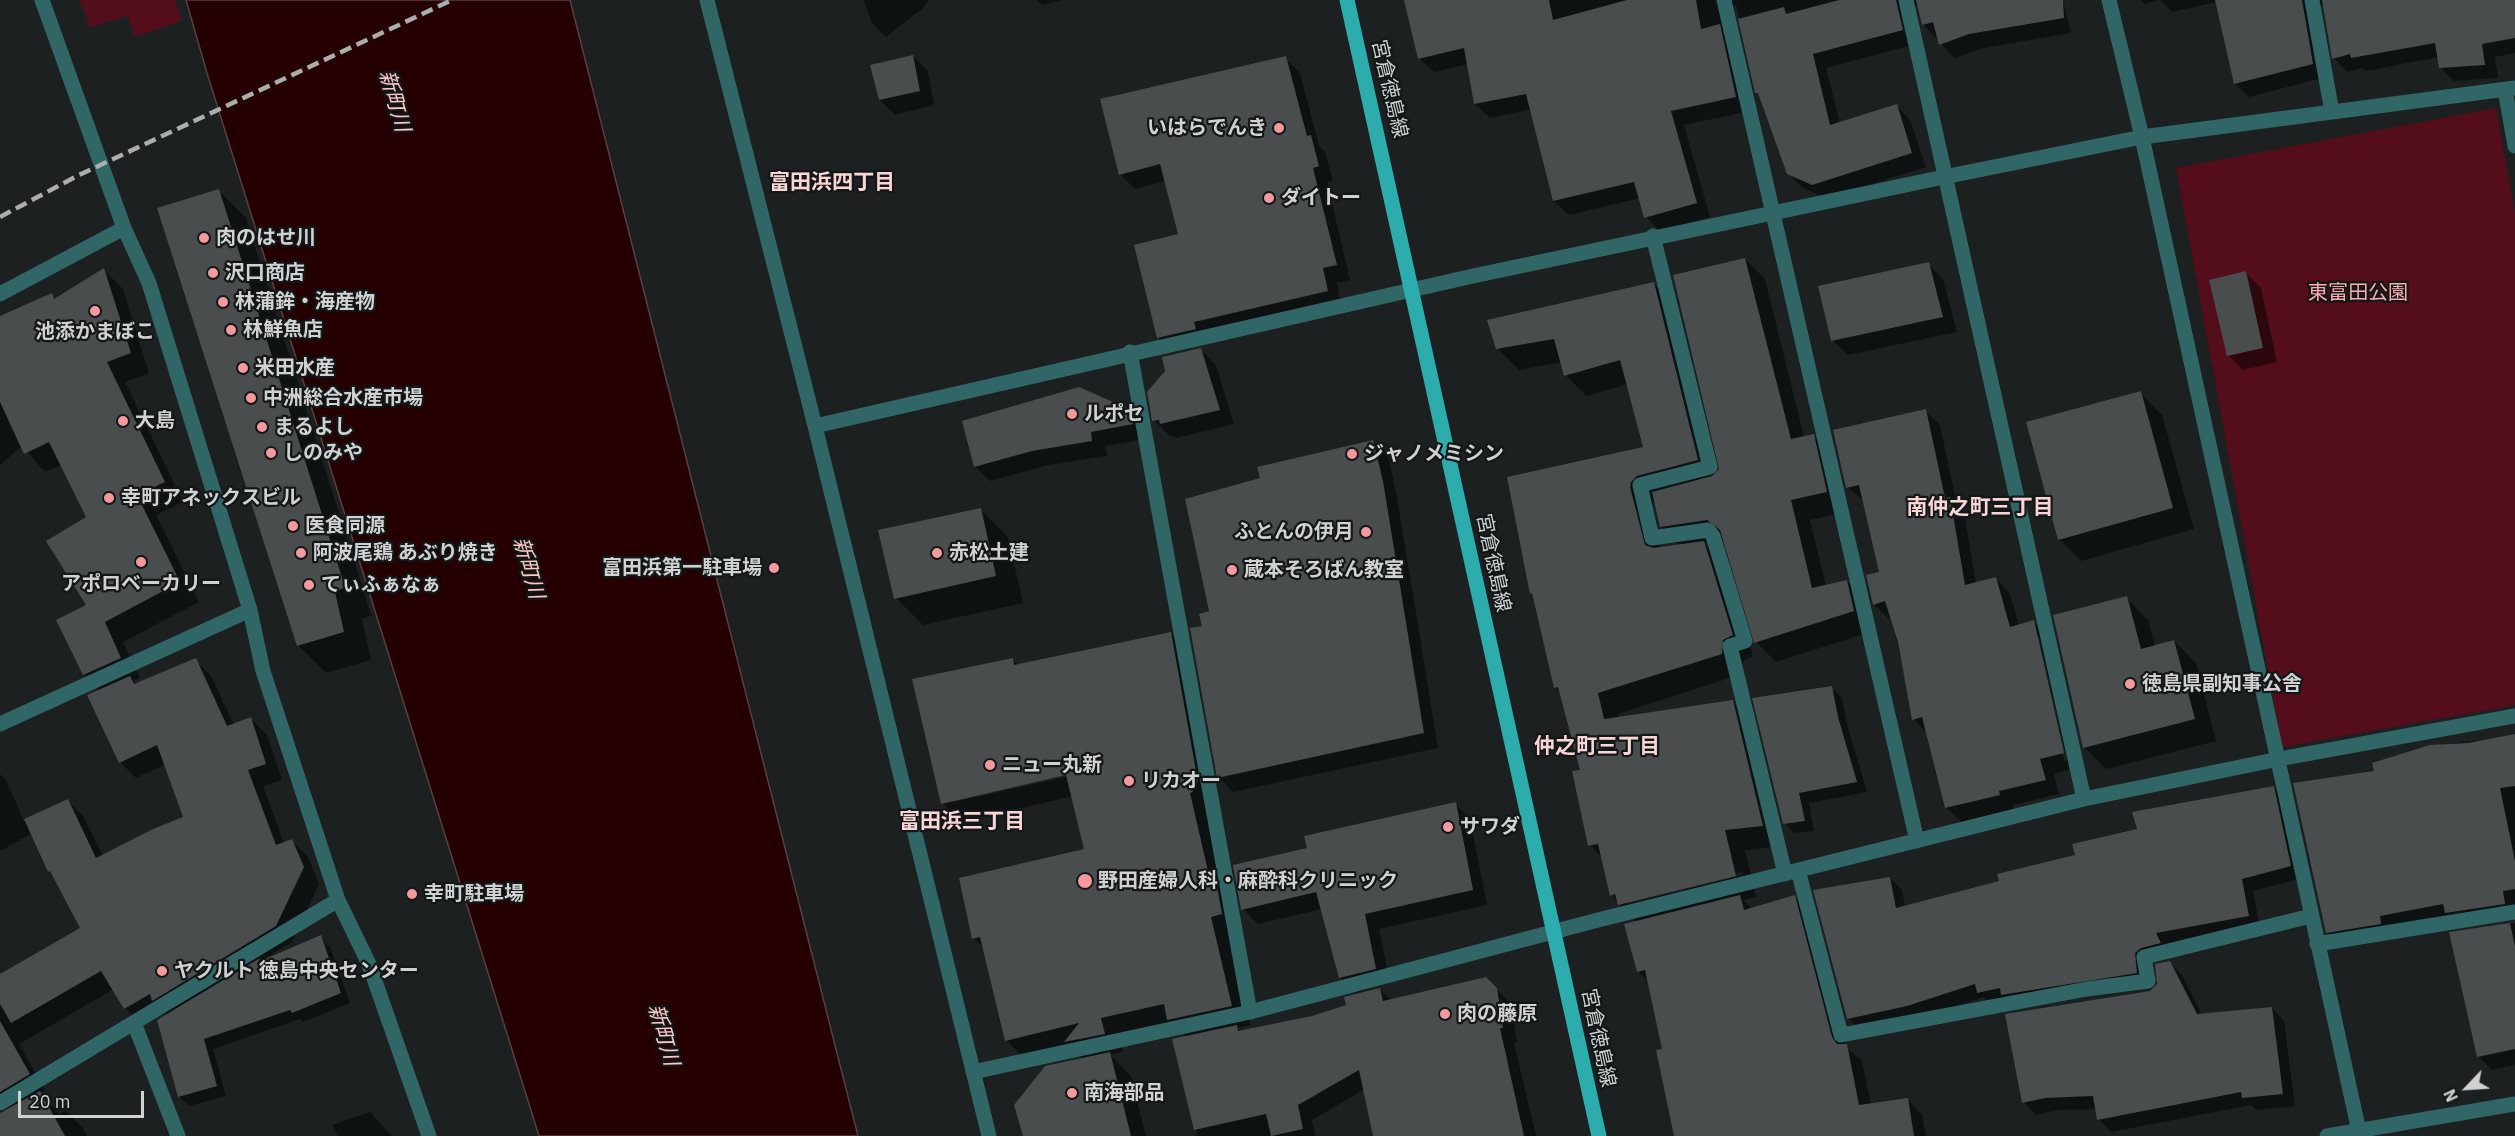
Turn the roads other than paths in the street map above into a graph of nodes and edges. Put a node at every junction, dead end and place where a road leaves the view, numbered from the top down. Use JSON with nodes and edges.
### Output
{"nodes":[{"id":1,"x":42,"y":0,"type":"edge"},
{"id":2,"x":707,"y":0,"type":"edge"},
{"id":3,"x":1347,"y":0,"type":"edge"},
{"id":4,"x":1724,"y":0,"type":"edge"},
{"id":5,"x":1906,"y":0,"type":"edge"},
{"id":6,"x":2109,"y":0,"type":"edge"},
{"id":7,"x":2312,"y":0,"type":"edge"},
{"id":8,"x":2510,"y":89,"type":"edge"},
{"id":9,"x":2332,"y":112,"type":"junction"},
{"id":10,"x":2142,"y":137,"type":"junction"},
{"id":11,"x":2515,"y":146,"type":"edge"},
{"id":12,"x":1944,"y":177,"type":"junction"},
{"id":13,"x":1771,"y":213,"type":"junction"},
{"id":14,"x":124,"y":228,"type":"junction"},
{"id":15,"x":1653,"y":236,"type":"junction"},
{"id":16,"x":1413,"y":290,"type":"junction"},
{"id":17,"x":0,"y":294,"type":"edge"},
{"id":18,"x":1130,"y":352,"type":"junction"},
{"id":19,"x":815,"y":426,"type":"junction"},
{"id":20,"x":250,"y":610,"type":"junction"},
{"id":21,"x":2515,"y":716,"type":"edge"},
{"id":22,"x":0,"y":724,"type":"edge"},
{"id":23,"x":2279,"y":759,"type":"junction"},
{"id":24,"x":2084,"y":799,"type":"junction"},
{"id":25,"x":1917,"y":841,"type":"junction"},
{"id":26,"x":1791,"y":872,"type":"junction"},
{"id":27,"x":338,"y":900,"type":"junction"},
{"id":28,"x":2515,"y":912,"type":"edge"},
{"id":29,"x":2311,"y":916,"type":"junction"},
{"id":30,"x":1553,"y":932,"type":"junction"},
{"id":31,"x":2317,"y":944,"type":"junction"},
{"id":32,"x":1250,"y":1012,"type":"junction"},
{"id":33,"x":134,"y":1023,"type":"junction"},
{"id":34,"x":974,"y":1072,"type":"junction"},
{"id":35,"x":0,"y":1103,"type":"edge"},
{"id":36,"x":2515,"y":1104,"type":"edge"},
{"id":37,"x":2359,"y":1133,"type":"edge"},
{"id":38,"x":178,"y":1136,"type":"edge"},
{"id":39,"x":429,"y":1136,"type":"edge"},
{"id":40,"x":989,"y":1136,"type":"edge"},
{"id":41,"x":1599,"y":1136,"type":"edge"},
{"id":42,"x":2327,"y":1136,"type":"edge"}],
"edges":[{"from":1,"to":14,"type":"street"},
{"from":2,"to":19,"type":"street"},
{"from":3,"to":16,"type":"main road","name":"宮倉徳島線"},
{"from":4,"to":13,"type":"street"},
{"from":5,"to":12,"type":"street"},
{"from":6,"to":10,"type":"street"},
{"from":7,"to":9,"type":"street"},
{"from":8,"to":9,"type":"street"},
{"from":8,"to":11,"type":"street"},
{"from":9,"to":10,"type":"street"},
{"from":10,"to":12,"type":"street"},
{"from":10,"to":23,"type":"street"},
{"from":12,"to":13,"type":"street"},
{"from":12,"to":24,"type":"street"},
{"from":13,"to":15,"type":"street"},
{"from":13,"to":25,"type":"street"},
{"from":14,"to":17,"type":"street"},
{"from":14,"to":20,"type":"street"},
{"from":15,"to":16,"type":"street"},
{"from":15,"to":26,"type":"street"},
{"from":16,"to":18,"type":"street"},
{"from":16,"to":30,"type":"main road","name":"宮倉徳島線"},
{"from":18,"to":19,"type":"street"},
{"from":18,"to":32,"type":"street"},
{"from":19,"to":34,"type":"street"},
{"from":20,"to":22,"type":"street"},
{"from":20,"to":27,"type":"street"},
{"from":21,"to":23,"type":"street"},
{"from":23,"to":24,"type":"street"},
{"from":23,"to":29,"type":"street"},
{"from":24,"to":25,"type":"street"},
{"from":25,"to":26,"type":"street"},
{"from":26,"to":29,"type":"street"},
{"from":26,"to":30,"type":"street"},
{"from":27,"to":33,"type":"street"},
{"from":27,"to":39,"type":"street"},
{"from":28,"to":31,"type":"street"},
{"from":29,"to":31,"type":"street"},
{"from":30,"to":32,"type":"street"},
{"from":30,"to":41,"type":"main road","name":"宮倉徳島線"},
{"from":31,"to":37,"type":"street"},
{"from":32,"to":34,"type":"street"},
{"from":33,"to":35,"type":"street"},
{"from":33,"to":38,"type":"street"},
{"from":34,"to":40,"type":"street"},
{"from":36,"to":37,"type":"street"},
{"from":37,"to":42,"type":"street"}]}
